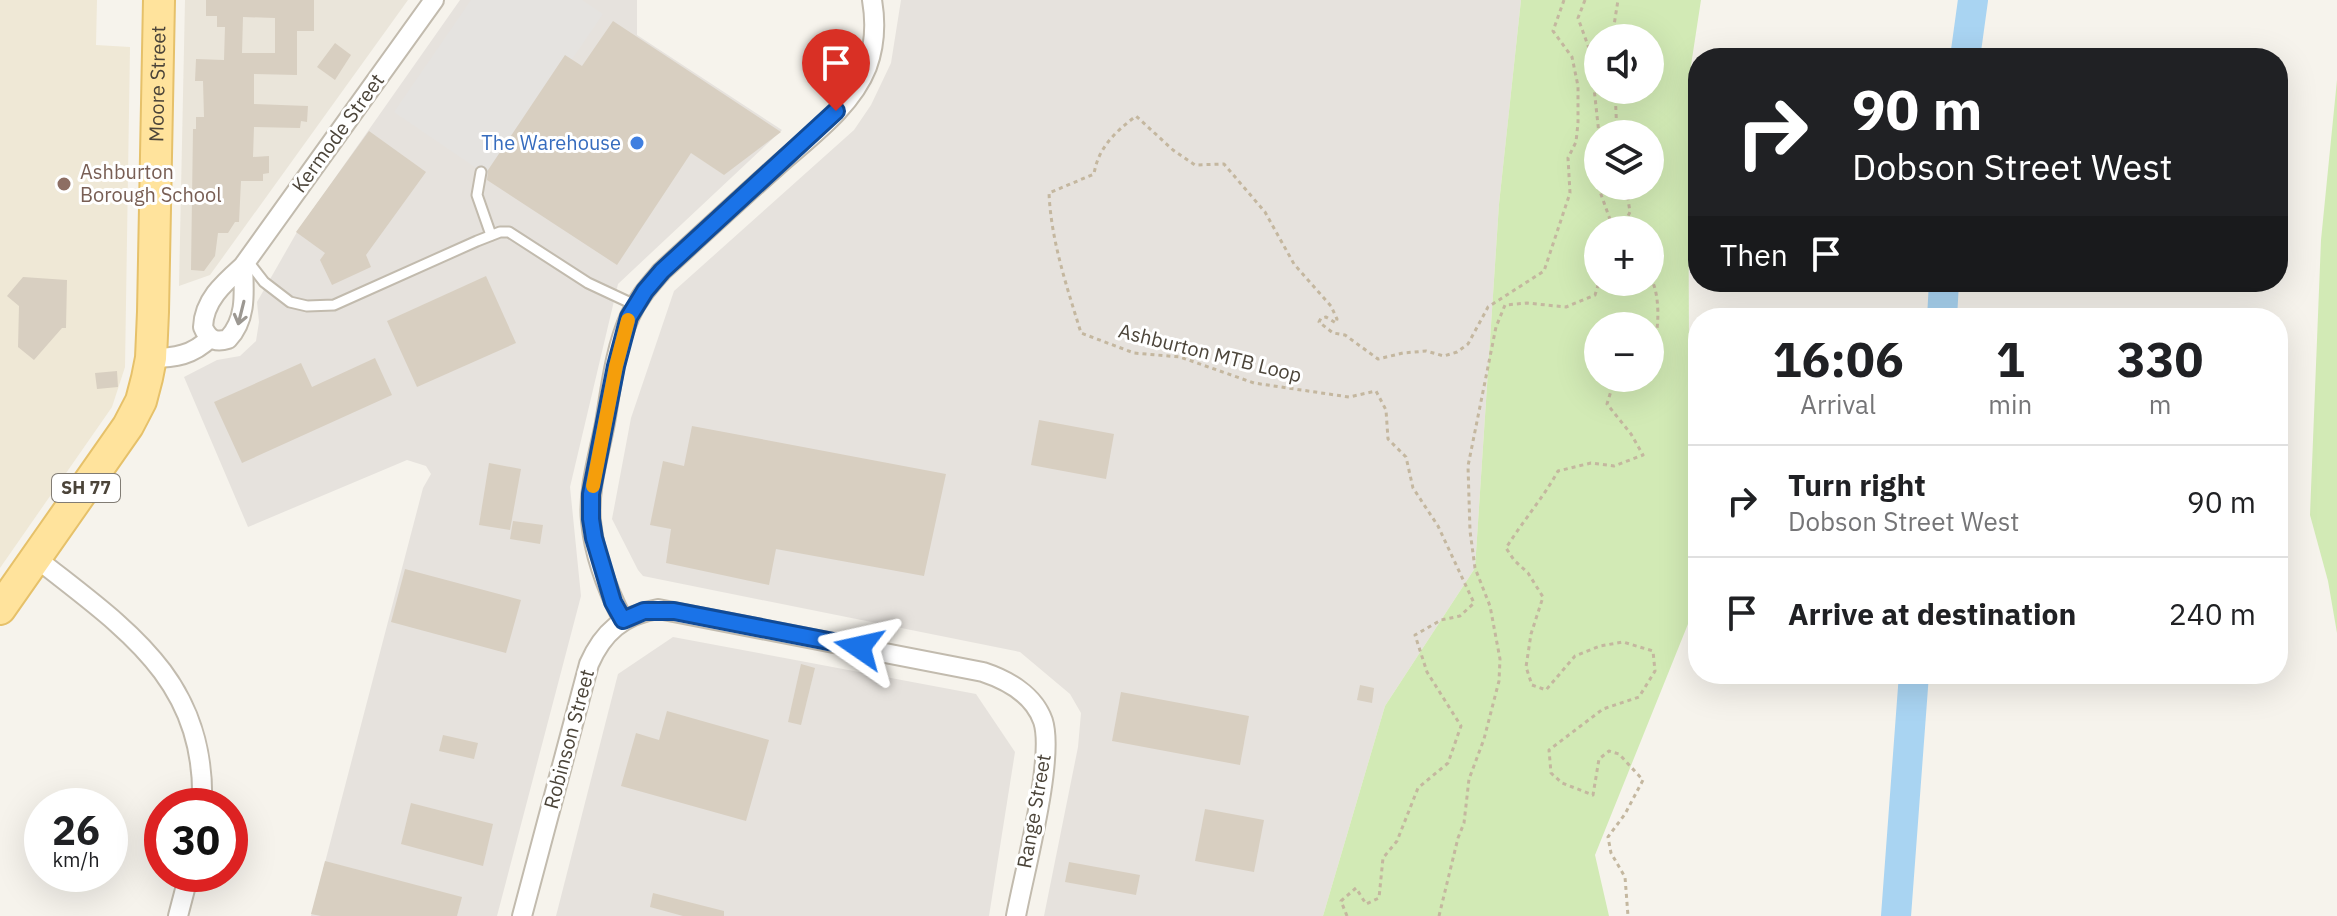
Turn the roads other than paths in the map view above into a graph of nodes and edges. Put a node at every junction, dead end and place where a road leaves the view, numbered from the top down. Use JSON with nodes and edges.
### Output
{"nodes":[{"id":1,"x":159,"y":0,"type":"edge"},
{"id":2,"x":434,"y":0,"type":"edge"},
{"id":3,"x":872,"y":0,"type":"edge"},
{"id":4,"x":481,"y":172,"type":"dead end"},
{"id":5,"x":491,"y":235,"type":"junction"},
{"id":6,"x":245,"y":263,"type":"junction"},
{"id":7,"x":635,"y":305,"type":"junction"},
{"id":8,"x":210,"y":338,"type":"junction"},
{"id":9,"x":151,"y":358,"type":"junction"},
{"id":10,"x":36,"y":558,"type":"junction"},
{"id":11,"x":0,"y":609,"type":"edge"},
{"id":12,"x":623,"y":620,"type":"junction"},
{"id":13,"x":202,"y":788,"type":"edge"},
{"id":14,"x":184,"y":892,"type":"edge"},
{"id":15,"x":178,"y":916,"type":"edge"},
{"id":16,"x":522,"y":916,"type":"edge"},
{"id":17,"x":1016,"y":916,"type":"edge"}],
"edges":[{"from":1,"to":9,"type":"main road","name":"Moore Street","number":"SH 77"},
{"from":2,"to":6,"type":"street","name":"Kermode Street"},
{"from":3,"to":7,"type":"street"},
{"from":4,"to":5,"type":"lane"},
{"from":5,"to":6,"type":"lane"},
{"from":5,"to":7,"type":"lane"},
{"from":6,"to":8,"type":"street","name":"Kermode Street"},
{"from":6,"to":8,"type":"street","one_way":true},
{"from":7,"to":12,"type":"street"},
{"from":8,"to":9,"type":"street"},
{"from":9,"to":10,"type":"main road","number":"SH 77"},
{"from":10,"to":11,"type":"main road","number":"SH 77"},
{"from":10,"to":13,"type":"street"},
{"from":12,"to":16,"type":"street","name":"Robinson Street"},
{"from":12,"to":17,"type":"street","name":"Range Street"},
{"from":14,"to":15,"type":"street"}]}
